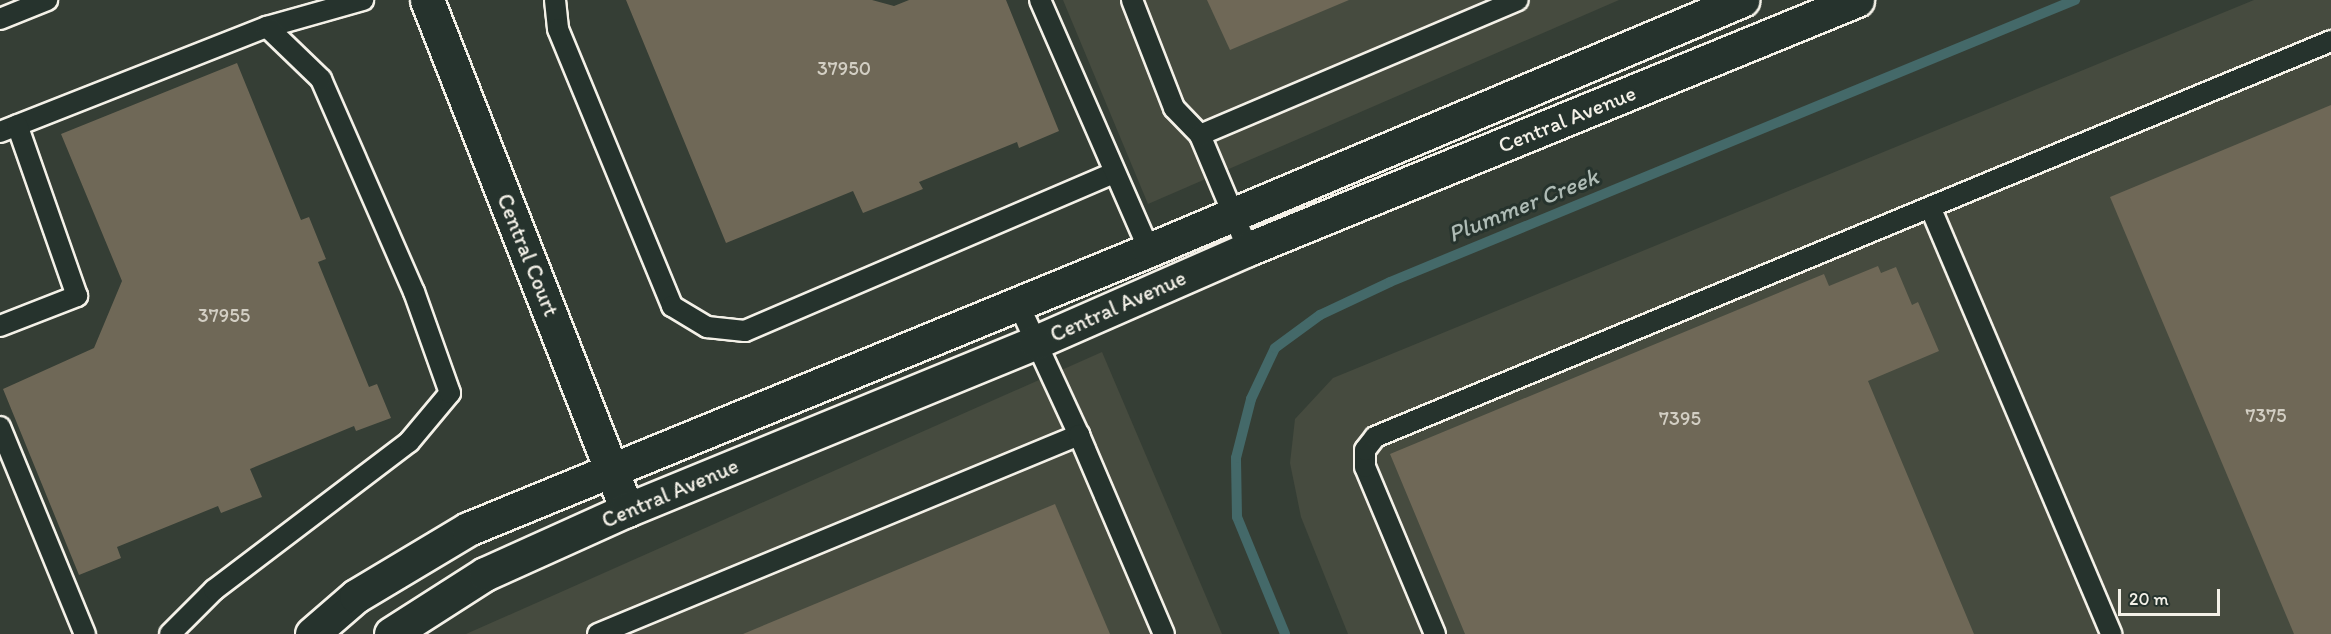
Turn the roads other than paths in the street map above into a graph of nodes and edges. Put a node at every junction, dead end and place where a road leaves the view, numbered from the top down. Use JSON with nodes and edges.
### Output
{"nodes":[{"id":1,"x":47,"y":0,"type":"edge"},
{"id":2,"x":363,"y":0,"type":"edge"},
{"id":3,"x":427,"y":0,"type":"edge"},
{"id":4,"x":555,"y":0,"type":"edge"},
{"id":5,"x":1040,"y":0,"type":"edge"},
{"id":6,"x":1131,"y":0,"type":"edge"},
{"id":7,"x":1518,"y":0,"type":"edge"},
{"id":8,"x":1742,"y":0,"type":"edge"},
{"id":9,"x":1857,"y":0,"type":"edge"},
{"id":10,"x":0,"y":20,"type":"edge"},
{"id":11,"x":267,"y":27,"type":"junction"},
{"id":12,"x":2331,"y":41,"type":"edge"},
{"id":13,"x":8,"y":129,"type":"edge"},
{"id":14,"x":1200,"y":135,"type":"junction"},
{"id":15,"x":1114,"y":173,"type":"junction"},
{"id":16,"x":1931,"y":209,"type":"junction"},
{"id":17,"x":1233,"y":213,"type":"junction"},
{"id":18,"x":1248,"y":249,"type":"junction"},
{"id":19,"x":1149,"y":250,"type":"junction"},
{"id":20,"x":1017,"y":301,"type":"junction"},
{"id":21,"x":0,"y":326,"type":"edge"},
{"id":22,"x":1036,"y":342,"type":"junction"},
{"id":23,"x":0,"y":427,"type":"edge"},
{"id":24,"x":1079,"y":435,"type":"junction"},
{"id":25,"x":611,"y":469,"type":"junction"},
{"id":26,"x":627,"y":510,"type":"junction"},
{"id":27,"x":85,"y":634,"type":"edge"},
{"id":28,"x":170,"y":634,"type":"edge"},
{"id":29,"x":312,"y":634,"type":"edge"},
{"id":30,"x":391,"y":634,"type":"edge"},
{"id":31,"x":598,"y":634,"type":"edge"},
{"id":32,"x":1164,"y":634,"type":"edge"},
{"id":33,"x":1435,"y":634,"type":"edge"},
{"id":34,"x":2112,"y":634,"type":"edge"}],
"edges":[{"from":1,"to":10,"type":"lane"},
{"from":2,"to":11,"type":"lane"},
{"from":3,"to":25,"type":"street","name":"Central Court"},
{"from":4,"to":15,"type":"lane"},
{"from":5,"to":15,"type":"lane"},
{"from":6,"to":14,"type":"lane"},
{"from":7,"to":14,"type":"lane"},
{"from":8,"to":17,"type":"street","name":"Central Avenue"},
{"from":9,"to":18,"type":"street","name":"Central Avenue"},
{"from":11,"to":13,"type":"lane"},
{"from":11,"to":28,"type":"lane"},
{"from":12,"to":16,"type":"lane"},
{"from":13,"to":21,"type":"lane"},
{"from":14,"to":17,"type":"lane"},
{"from":15,"to":19,"type":"lane"},
{"from":16,"to":33,"type":"lane"},
{"from":16,"to":34,"type":"lane"},
{"from":17,"to":18,"type":"lane"},
{"from":17,"to":19,"type":"street","name":"Central Avenue"},
{"from":18,"to":22,"type":"street","name":"Central Avenue"},
{"from":19,"to":20,"type":"street","name":"Central Avenue"},
{"from":20,"to":22,"type":"lane"},
{"from":20,"to":25,"type":"street","name":"Central Avenue"},
{"from":22,"to":24,"type":"lane"},
{"from":22,"to":26,"type":"street","name":"Central Avenue"},
{"from":23,"to":27,"type":"lane"},
{"from":24,"to":31,"type":"lane"},
{"from":24,"to":32,"type":"lane"},
{"from":25,"to":26,"type":"street","name":"Central Court"},
{"from":25,"to":29,"type":"street","name":"Central Avenue"},
{"from":26,"to":30,"type":"street","name":"Central Avenue"}]}
